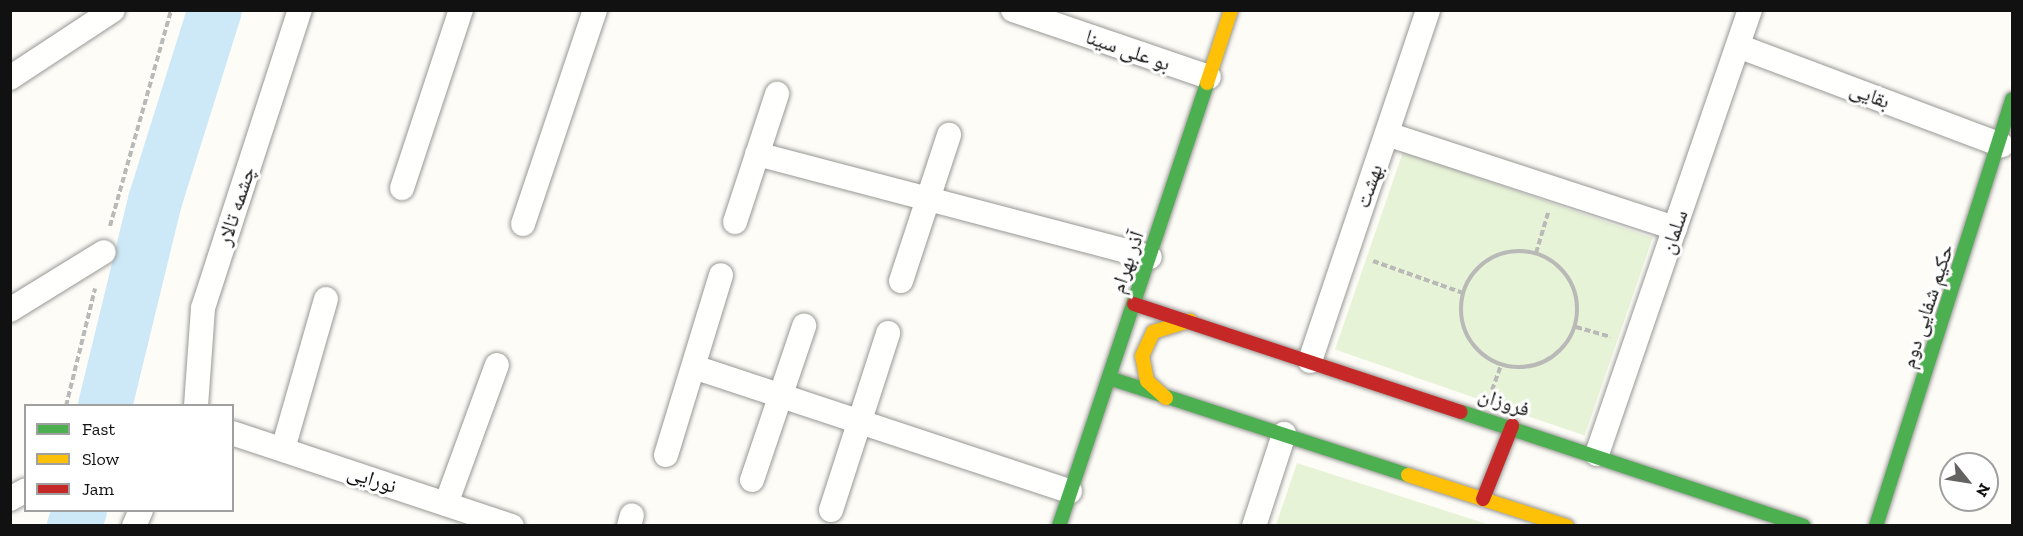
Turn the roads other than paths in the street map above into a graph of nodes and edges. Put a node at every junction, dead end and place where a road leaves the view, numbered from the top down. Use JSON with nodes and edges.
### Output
{"nodes":[{"id":1,"x":113,"y":10,"type":"edge"},
{"id":2,"x":300,"y":10,"type":"edge"},
{"id":3,"x":461,"y":10,"type":"edge"},
{"id":4,"x":595,"y":10,"type":"edge"},
{"id":5,"x":1231,"y":10,"type":"edge"},
{"id":6,"x":1428,"y":10,"type":"edge"},
{"id":7,"x":1750,"y":10,"type":"edge"},
{"id":8,"x":1025,"y":12,"type":"edge"},
{"id":9,"x":1738,"y":46,"type":"junction"},
{"id":10,"x":1209,"y":77,"type":"junction"},
{"id":11,"x":10,"y":78,"type":"edge"},
{"id":12,"x":777,"y":94,"type":"dead end"},
{"id":13,"x":2010,"y":114,"type":"edge"},
{"id":14,"x":1387,"y":134,"type":"junction"},
{"id":15,"x":949,"y":135,"type":"dead end"},
{"id":16,"x":2002,"y":145,"type":"junction"},
{"id":17,"x":757,"y":154,"type":"junction"},
{"id":18,"x":402,"y":188,"type":"dead end"},
{"id":19,"x":928,"y":199,"type":"junction"},
{"id":20,"x":735,"y":222,"type":"dead end"},
{"id":21,"x":523,"y":224,"type":"dead end"},
{"id":22,"x":1675,"y":228,"type":"junction"},
{"id":23,"x":104,"y":252,"type":"road end"},
{"id":24,"x":1150,"y":258,"type":"junction"},
{"id":25,"x":721,"y":275,"type":"dead end"},
{"id":26,"x":901,"y":281,"type":"dead end"},
{"id":27,"x":326,"y":299,"type":"dead end"},
{"id":28,"x":1134,"y":304,"type":"junction"},
{"id":29,"x":10,"y":310,"type":"edge"},
{"id":30,"x":1190,"y":321,"type":"junction"},
{"id":31,"x":804,"y":326,"type":"dead end"},
{"id":32,"x":888,"y":333,"type":"dead end"},
{"id":33,"x":1310,"y":361,"type":"junction"},
{"id":34,"x":497,"y":365,"type":"dead end"},
{"id":35,"x":694,"y":367,"type":"junction"},
{"id":36,"x":1109,"y":378,"type":"junction"},
{"id":37,"x":779,"y":395,"type":"junction"},
{"id":38,"x":1166,"y":398,"type":"junction"},
{"id":39,"x":196,"y":404,"type":"edge"},
{"id":40,"x":860,"y":422,"type":"junction"},
{"id":41,"x":1512,"y":426,"type":"junction"},
{"id":42,"x":234,"y":434,"type":"edge"},
{"id":43,"x":1284,"y":434,"type":"junction"},
{"id":44,"x":283,"y":450,"type":"junction"},
{"id":45,"x":1597,"y":454,"type":"junction"},
{"id":46,"x":666,"y":455,"type":"dead end"},
{"id":47,"x":752,"y":480,"type":"dead end"},
{"id":48,"x":24,"y":491,"type":"edge"},
{"id":49,"x":1070,"y":491,"type":"junction"},
{"id":50,"x":10,"y":499,"type":"edge"},
{"id":51,"x":1483,"y":499,"type":"junction"},
{"id":52,"x":446,"y":504,"type":"junction"},
{"id":53,"x":831,"y":510,"type":"dead end"},
{"id":54,"x":512,"y":525,"type":"edge"},
{"id":55,"x":1059,"y":525,"type":"edge"},
{"id":56,"x":1254,"y":525,"type":"edge"},
{"id":57,"x":1567,"y":525,"type":"edge"},
{"id":58,"x":1804,"y":525,"type":"edge"},
{"id":59,"x":1876,"y":525,"type":"edge"}],
"edges":[{"from":1,"to":11,"type":"street"},
{"from":2,"to":39,"type":"street","name":"چشمه تالار"},
{"from":3,"to":18,"type":"street"},
{"from":4,"to":21,"type":"street"},
{"from":5,"to":10,"type":"street","name":"آذر بهرام"},
{"from":6,"to":14,"type":"street","name":"بهشت"},
{"from":7,"to":9,"type":"street","name":"سلمان"},
{"from":8,"to":10,"type":"street","name":"بو علی سینا"},
{"from":9,"to":16,"type":"street","name":"بقایی"},
{"from":9,"to":22,"type":"street","name":"سلمان"},
{"from":10,"to":24,"type":"street","name":"آذر بهرام"},
{"from":12,"to":17,"type":"street"},
{"from":13,"to":16,"type":"street","name":"حکیم شفایی دوم"},
{"from":14,"to":22,"type":"street"},
{"from":14,"to":33,"type":"street","name":"بهشت"},
{"from":15,"to":19,"type":"street"},
{"from":16,"to":59,"type":"street","name":"حکیم شفایی دوم"},
{"from":17,"to":19,"type":"street"},
{"from":17,"to":20,"type":"street"},
{"from":19,"to":24,"type":"street"},
{"from":19,"to":26,"type":"street"},
{"from":22,"to":45,"type":"street","name":"سلمان"},
{"from":23,"to":29,"type":"street"},
{"from":24,"to":28,"type":"street","name":"آذر بهرام"},
{"from":25,"to":35,"type":"street"},
{"from":27,"to":44,"type":"street"},
{"from":28,"to":30,"type":"street","name":"فروزان"},
{"from":28,"to":36,"type":"street","name":"آذر بهرام"},
{"from":30,"to":33,"type":"street","name":"فروزان"},
{"from":30,"to":38,"type":"street"},
{"from":31,"to":37,"type":"street"},
{"from":32,"to":40,"type":"street"},
{"from":33,"to":41,"type":"street","name":"فروزان"},
{"from":34,"to":52,"type":"street"},
{"from":35,"to":37,"type":"street"},
{"from":35,"to":46,"type":"street"},
{"from":36,"to":38,"type":"street"},
{"from":36,"to":49,"type":"street","name":"آذر بهرام"},
{"from":37,"to":40,"type":"street"},
{"from":37,"to":47,"type":"street"},
{"from":38,"to":43,"type":"street"},
{"from":40,"to":49,"type":"street"},
{"from":40,"to":53,"type":"street"},
{"from":41,"to":45,"type":"street","name":"فروزان"},
{"from":41,"to":51,"type":"street"},
{"from":42,"to":44,"type":"street","name":"نورایی"},
{"from":43,"to":51,"type":"street"},
{"from":43,"to":56,"type":"street"},
{"from":44,"to":52,"type":"street","name":"نورایی"},
{"from":45,"to":58,"type":"street","name":"فروزان"},
{"from":48,"to":50,"type":"street"},
{"from":49,"to":55,"type":"street","name":"آذر بهرام"},
{"from":51,"to":57,"type":"street"},
{"from":52,"to":54,"type":"street","name":"نورایی"}]}
